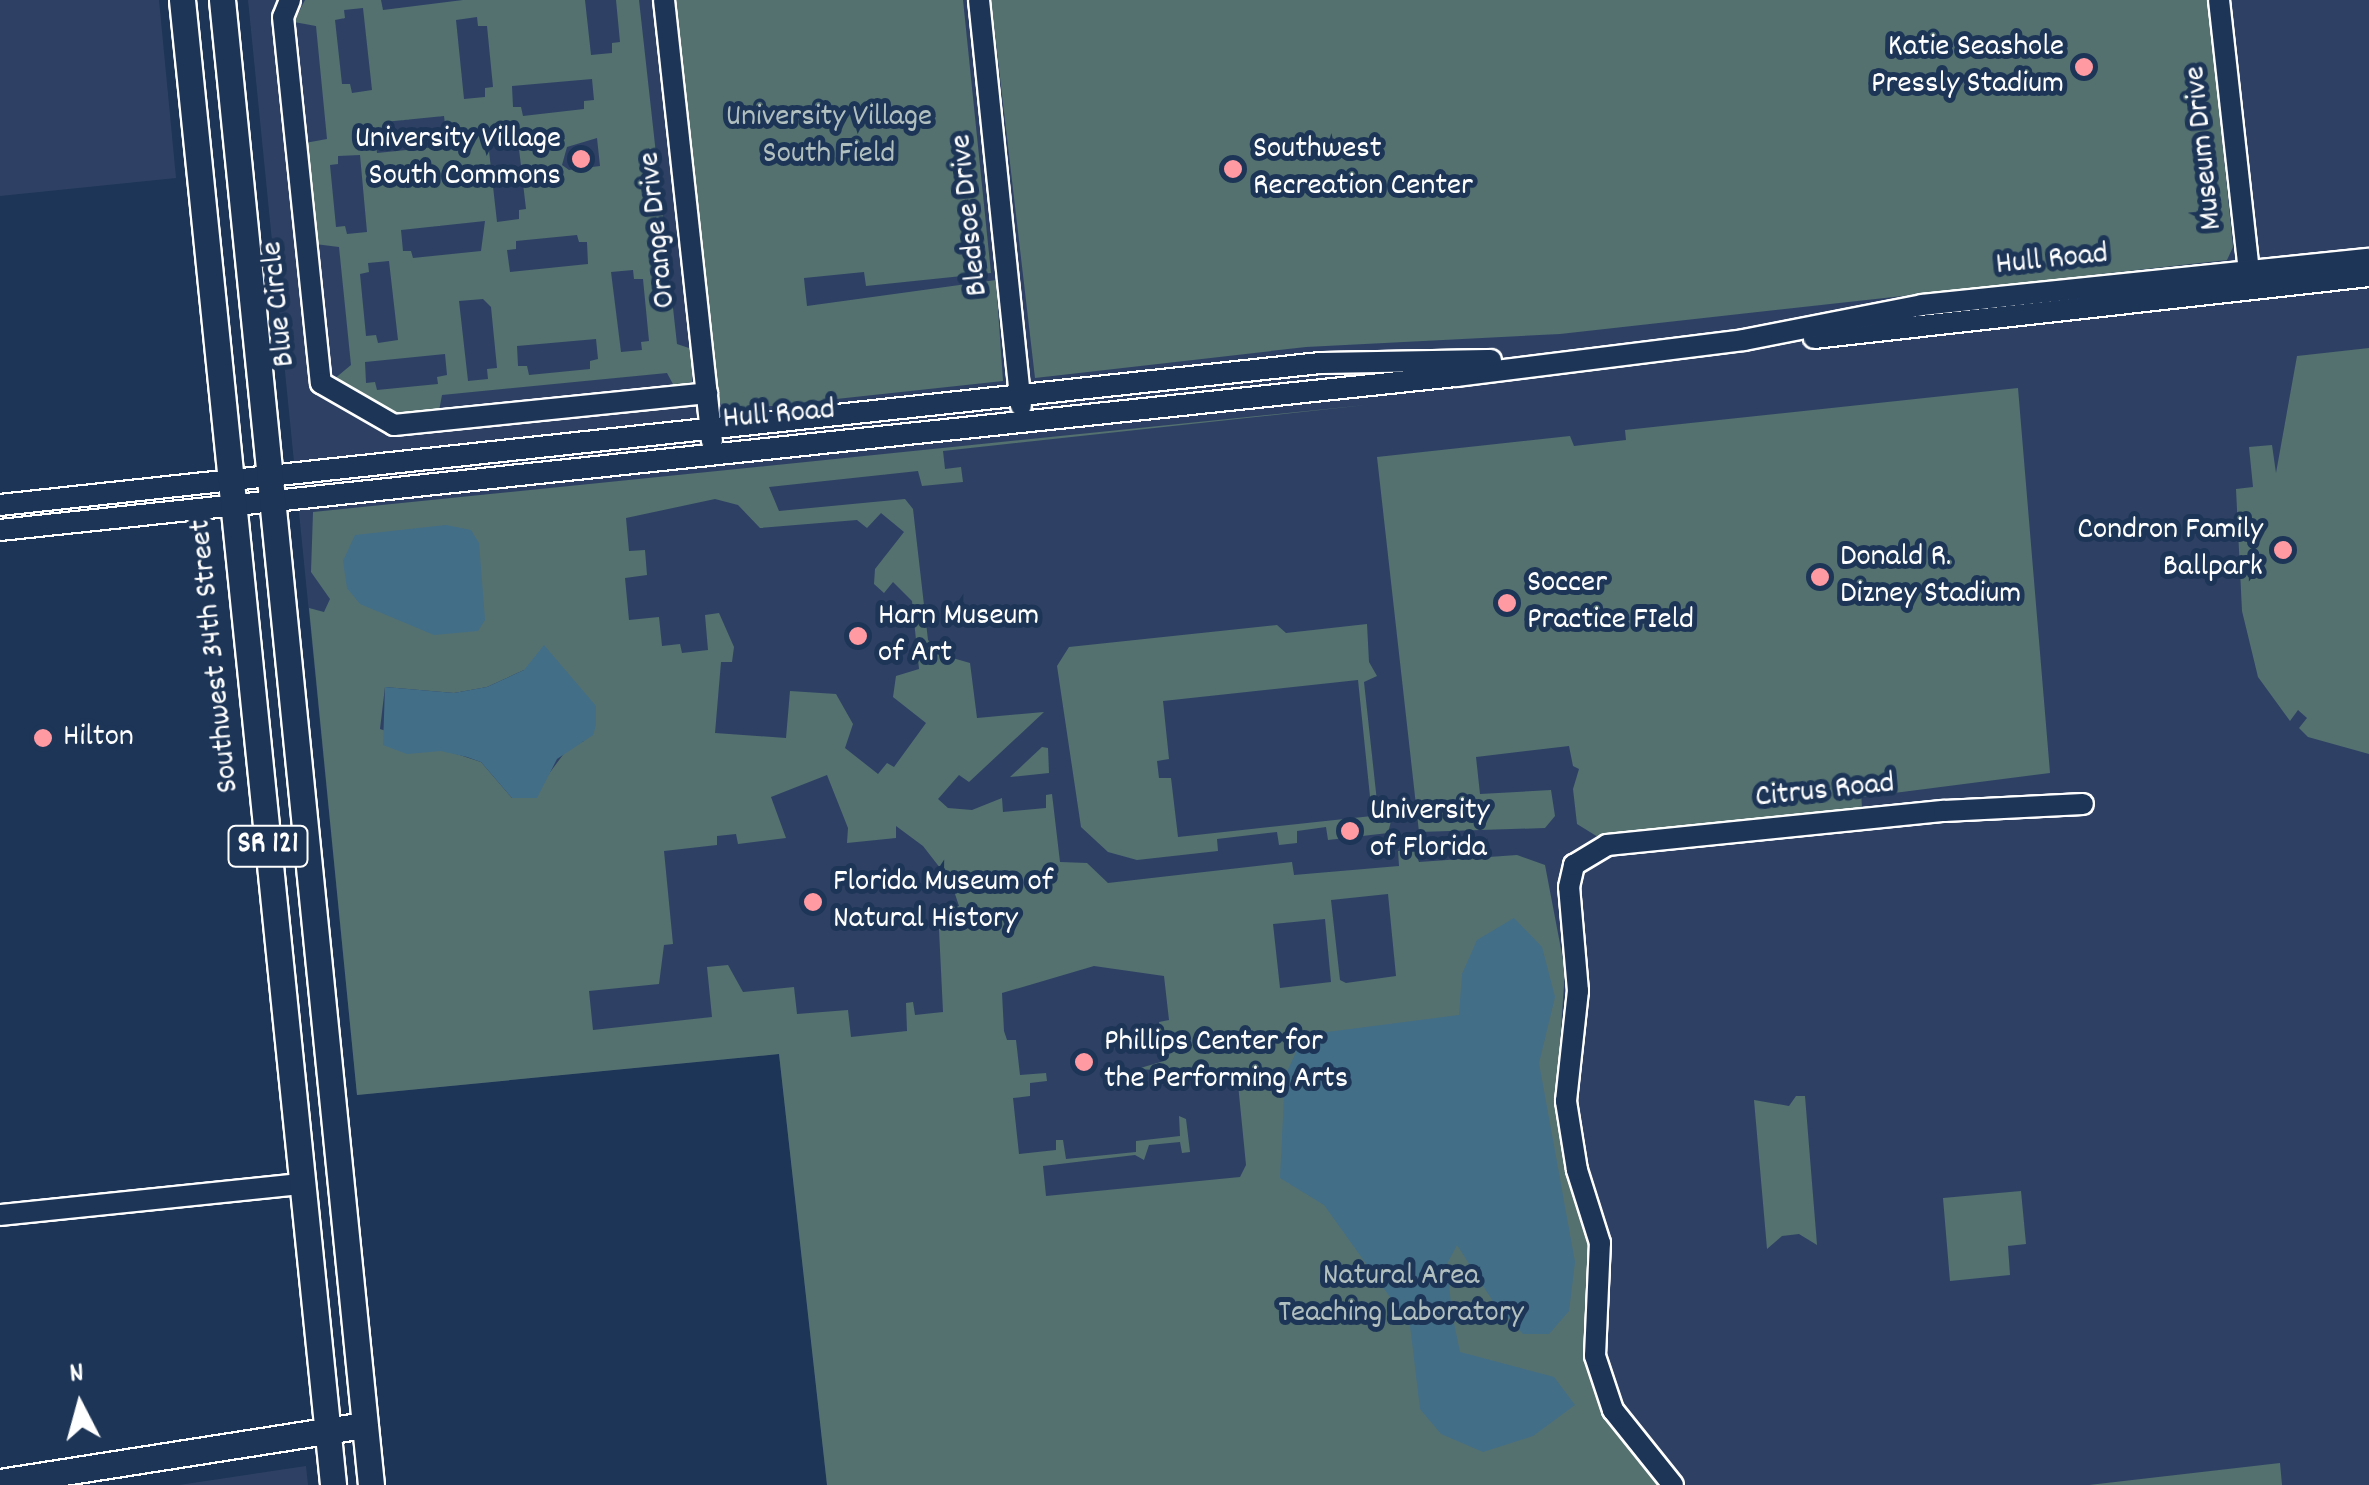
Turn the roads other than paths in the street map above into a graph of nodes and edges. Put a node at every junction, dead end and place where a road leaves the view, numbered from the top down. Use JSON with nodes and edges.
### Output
{"nodes":[{"id":1,"x":182,"y":0,"type":"edge"},
{"id":2,"x":222,"y":0,"type":"edge"},
{"id":3,"x":290,"y":0,"type":"edge"},
{"id":4,"x":664,"y":0,"type":"edge"},
{"id":5,"x":979,"y":0,"type":"edge"},
{"id":6,"x":2219,"y":0,"type":"edge"},
{"id":7,"x":2369,"y":258,"type":"edge"},
{"id":8,"x":2369,"y":276,"type":"edge"},
{"id":9,"x":2250,"y":280,"type":"junction"},
{"id":10,"x":1563,"y":360,"type":"junction"},
{"id":11,"x":707,"y":393,"type":"junction"},
{"id":12,"x":1021,"y":396,"type":"junction"},
{"id":13,"x":1023,"y":424,"type":"junction"},
{"id":14,"x":710,"y":428,"type":"junction"},
{"id":15,"x":713,"y":453,"type":"junction"},
{"id":16,"x":268,"y":476,"type":"junction"},
{"id":17,"x":231,"y":480,"type":"junction"},
{"id":18,"x":271,"y":503,"type":"junction"},
{"id":19,"x":0,"y":505,"type":"edge"},
{"id":20,"x":234,"y":507,"type":"junction"},
{"id":21,"x":0,"y":530,"type":"edge"},
{"id":22,"x":2083,"y":804,"type":"dead end"},
{"id":23,"x":302,"y":1184,"type":"junction"},
{"id":24,"x":0,"y":1215,"type":"edge"},
{"id":25,"x":353,"y":1316,"type":"junction"},
{"id":26,"x":365,"y":1425,"type":"junction"},
{"id":27,"x":328,"y":1432,"type":"junction"},
{"id":28,"x":0,"y":1482,"type":"edge"},
{"id":29,"x":332,"y":1485,"type":"edge"},
{"id":30,"x":370,"y":1485,"type":"edge"},
{"id":31,"x":1673,"y":1485,"type":"edge"}],
"edges":[{"from":1,"to":17,"type":"main road","name":"Southwest 34th Street","number":"SR 121"},
{"from":2,"to":16,"type":"main road","number":"SR 121"},
{"from":3,"to":11,"type":"street","name":"Blue Circle"},
{"from":4,"to":11,"type":"street","name":"Orange Drive"},
{"from":5,"to":12,"type":"street","name":"Bledsoe Drive"},
{"from":6,"to":9,"type":"street","name":"Museum Drive"},
{"from":7,"to":9,"type":"street","name":"Hull Road"},
{"from":8,"to":9,"type":"street","name":"Hull Road"},
{"from":9,"to":10,"type":"street","name":"Hull Road"},
{"from":10,"to":12,"type":"street","name":"Hull Road"},
{"from":10,"to":13,"type":"street","name":"Hull Road"},
{"from":11,"to":14,"type":"street","name":"Orange Drive"},
{"from":12,"to":13,"type":"street","name":"Bledsoe Drive"},
{"from":12,"to":14,"type":"street","name":"Hull Road"},
{"from":13,"to":15,"type":"street","name":"Hull Road"},
{"from":14,"to":15,"type":"street","name":"Orange Drive"},
{"from":14,"to":16,"type":"street","name":"Hull Road"},
{"from":15,"to":18,"type":"street","name":"Hull Road"},
{"from":16,"to":17,"type":"street","name":"Hull Road"},
{"from":16,"to":18,"type":"main road","number":"SR 121"},
{"from":17,"to":19,"type":"street","name":"Hull Road"},
{"from":17,"to":20,"type":"main road","name":"Southwest 34th Street","number":"SR 121"},
{"from":18,"to":20,"type":"street","name":"Hull Road"},
{"from":18,"to":25,"type":"main road","number":"SR 121"},
{"from":20,"to":21,"type":"street","name":"Hull Road"},
{"from":20,"to":23,"type":"main road","name":"Southwest 34th Street","number":"SR 121"},
{"from":22,"to":31,"type":"street","name":"Citrus Road"},
{"from":23,"to":24,"type":"street"},
{"from":23,"to":25,"type":"main road"},
{"from":23,"to":27,"type":"main road","name":"Southwest 34th Street","number":"SR 121"},
{"from":25,"to":26,"type":"main road","number":"SR 121"},
{"from":26,"to":27,"type":"main road"},
{"from":26,"to":30,"type":"main road","number":"SR 121"},
{"from":27,"to":28,"type":"main road"},
{"from":27,"to":29,"type":"main road","name":"Southwest 34th Street","number":"SR 121"}]}
